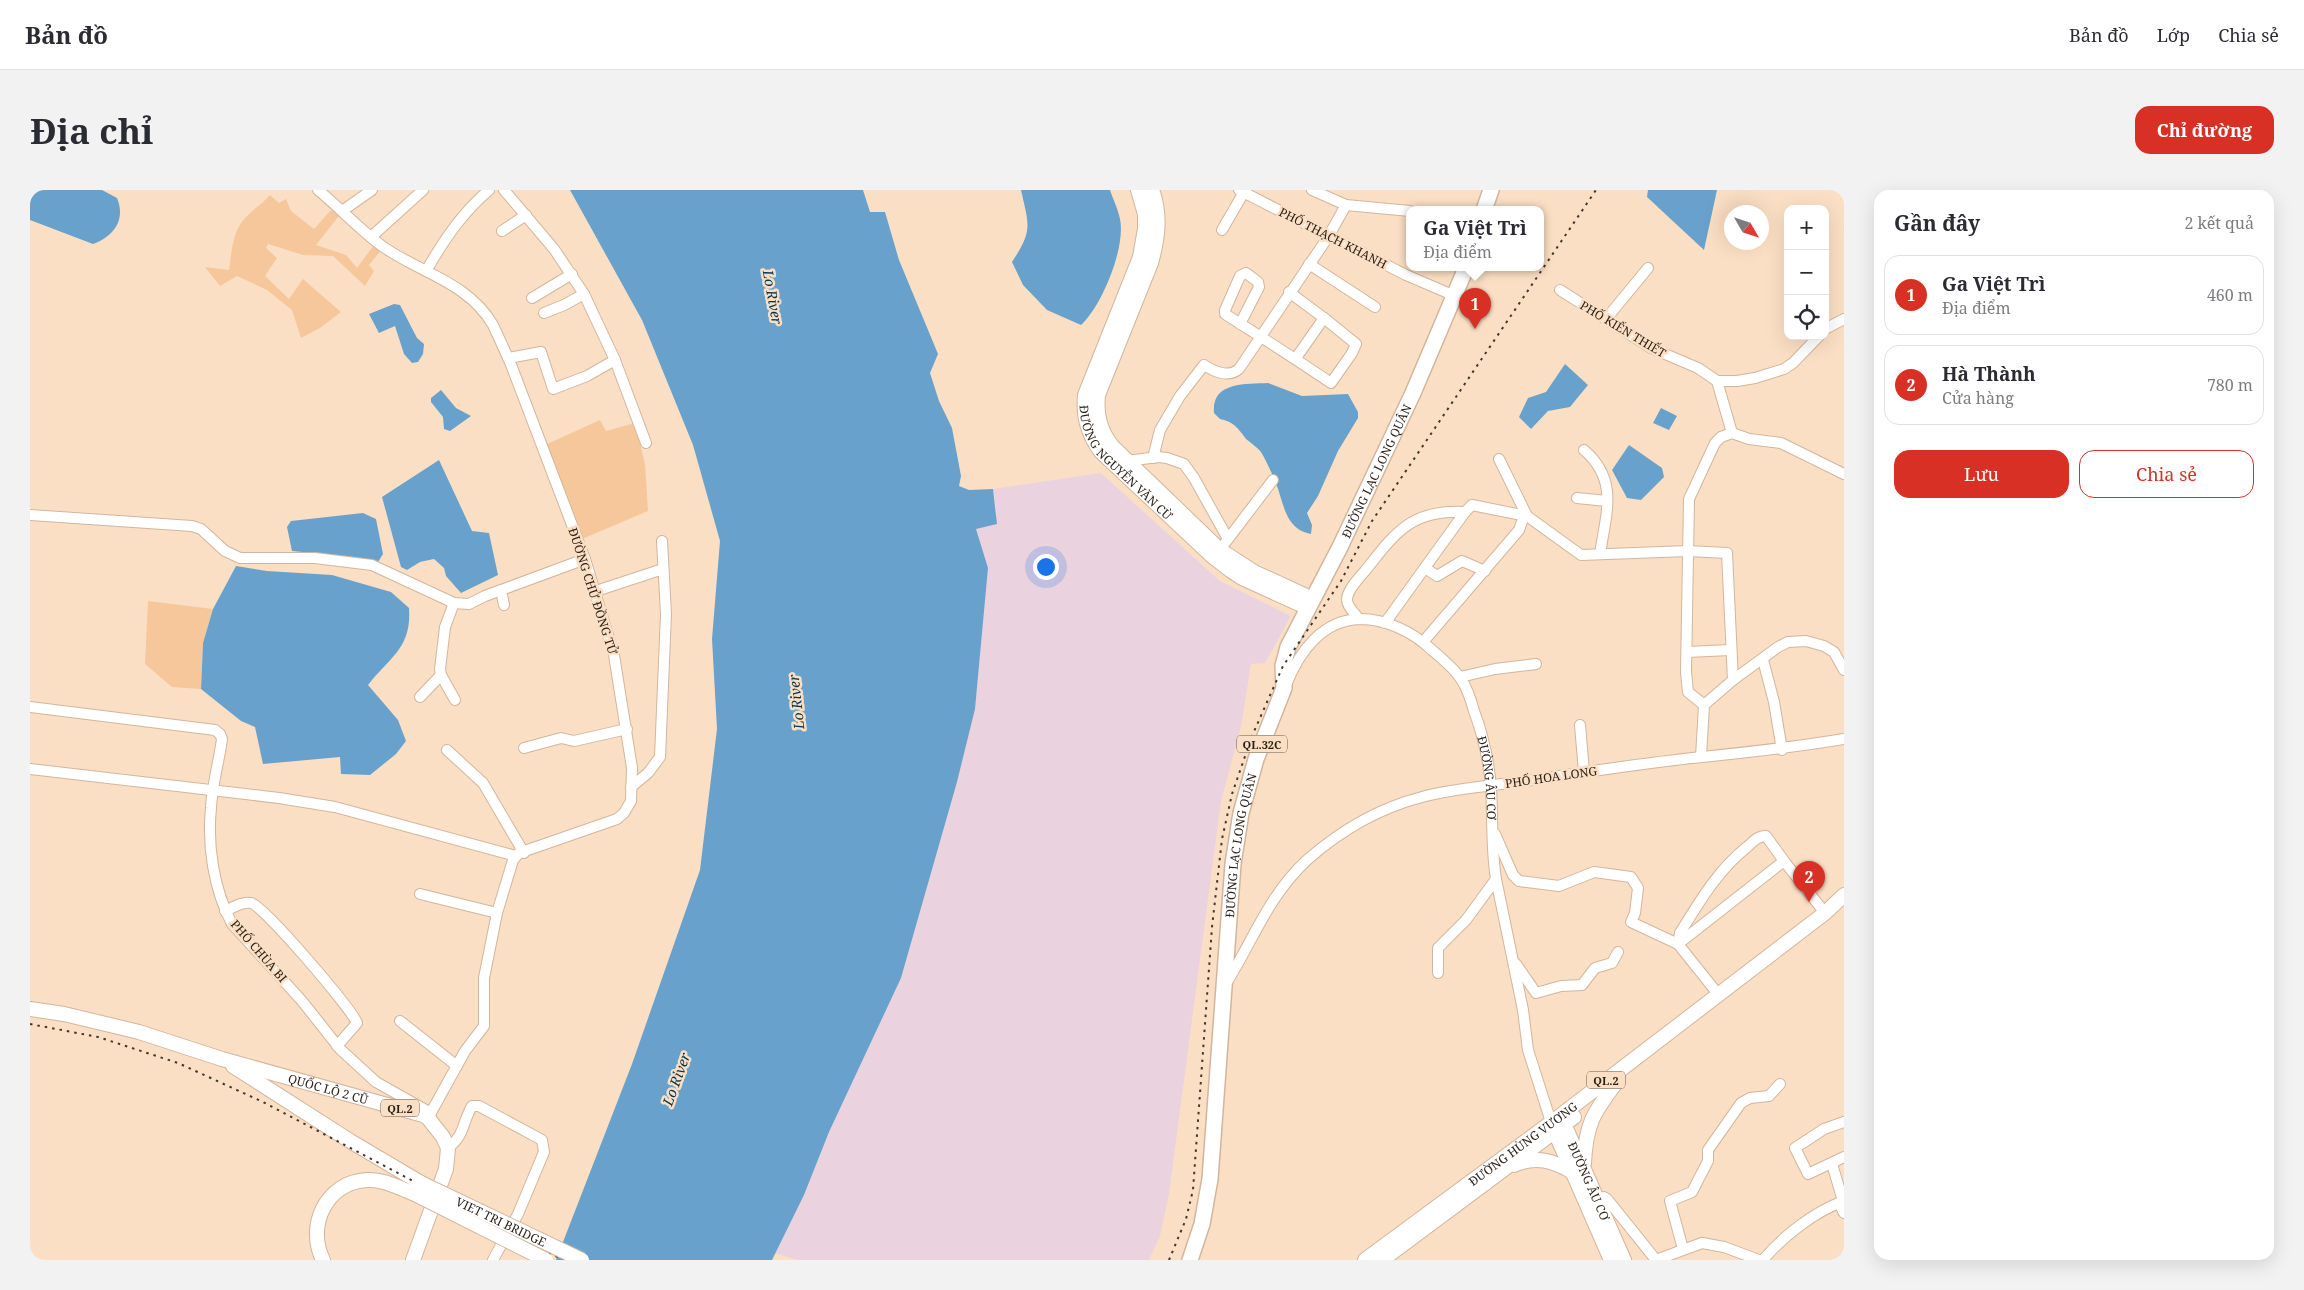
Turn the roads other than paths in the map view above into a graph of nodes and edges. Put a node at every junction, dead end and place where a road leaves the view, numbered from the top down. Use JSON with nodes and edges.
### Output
{"nodes":[{"id":1,"x":318,"y":190,"type":"edge"},
{"id":2,"x":372,"y":190,"type":"edge"},
{"id":3,"x":423,"y":190,"type":"edge"},
{"id":4,"x":489,"y":190,"type":"edge"},
{"id":5,"x":504,"y":190,"type":"edge"},
{"id":6,"x":1138,"y":190,"type":"edge"},
{"id":7,"x":1152,"y":190,"type":"edge"},
{"id":8,"x":1312,"y":190,"type":"edge"},
{"id":9,"x":1491,"y":190,"type":"edge"},
{"id":10,"x":1241,"y":191,"type":"edge"},
{"id":11,"x":1346,"y":205,"type":"junction"},
{"id":12,"x":1485,"y":206,"type":"edge"},
{"id":13,"x":342,"y":211,"type":"junction"},
{"id":14,"x":1406,"y":212,"type":"edge"},
{"id":15,"x":526,"y":215,"type":"junction"},
{"id":16,"x":1222,"y":230,"type":"dead end"},
{"id":17,"x":502,"y":231,"type":"dead end"},
{"id":18,"x":371,"y":237,"type":"junction"},
{"id":19,"x":1328,"y":237,"type":"junction"},
{"id":20,"x":1309,"y":264,"type":"junction"},
{"id":21,"x":1648,"y":268,"type":"dead end"},
{"id":22,"x":426,"y":271,"type":"junction"},
{"id":23,"x":1465,"y":271,"type":"edge"},
{"id":24,"x":572,"y":274,"type":"junction"},
{"id":25,"x":1560,"y":290,"type":"dead end"},
{"id":26,"x":1289,"y":292,"type":"junction"},
{"id":27,"x":584,"y":294,"type":"junction"},
{"id":28,"x":1455,"y":296,"type":"junction"},
{"id":29,"x":532,"y":298,"type":"dead end"},
{"id":30,"x":1375,"y":308,"type":"dead end"},
{"id":31,"x":544,"y":313,"type":"dead end"},
{"id":32,"x":1324,"y":318,"type":"junction"},
{"id":33,"x":1606,"y":319,"type":"junction"},
{"id":34,"x":1844,"y":319,"type":"edge"},
{"id":35,"x":1240,"y":324,"type":"junction"},
{"id":36,"x":1829,"y":327,"type":"edge"},
{"id":37,"x":1260,"y":337,"type":"junction"},
{"id":38,"x":1814,"y":340,"type":"edge"},
{"id":39,"x":508,"y":358,"type":"junction"},
{"id":40,"x":1296,"y":358,"type":"junction"},
{"id":41,"x":615,"y":360,"type":"junction"},
{"id":42,"x":1717,"y":380,"type":"junction"},
{"id":43,"x":1732,"y":434,"type":"junction"},
{"id":44,"x":646,"y":443,"type":"dead end"},
{"id":45,"x":1584,"y":450,"type":"dead end"},
{"id":46,"x":1153,"y":458,"type":"junction"},
{"id":47,"x":1499,"y":459,"type":"dead end"},
{"id":48,"x":1127,"y":461,"type":"junction"},
{"id":49,"x":1844,"y":474,"type":"edge"},
{"id":50,"x":1273,"y":480,"type":"dead end"},
{"id":51,"x":1577,"y":498,"type":"dead end"},
{"id":52,"x":1607,"y":501,"type":"junction"},
{"id":53,"x":1465,"y":512,"type":"junction"},
{"id":54,"x":1173,"y":513,"type":"junction"},
{"id":55,"x":30,"y":515,"type":"edge"},
{"id":56,"x":1525,"y":516,"type":"junction"},
{"id":57,"x":662,"y":541,"type":"dead end"},
{"id":58,"x":1224,"y":545,"type":"junction"},
{"id":59,"x":1688,"y":551,"type":"junction"},
{"id":60,"x":1600,"y":554,"type":"junction"},
{"id":61,"x":585,"y":559,"type":"junction"},
{"id":62,"x":1425,"y":568,"type":"junction"},
{"id":63,"x":663,"y":569,"type":"junction"},
{"id":64,"x":1485,"y":571,"type":"junction"},
{"id":65,"x":501,"y":590,"type":"junction"},
{"id":66,"x":596,"y":591,"type":"junction"},
{"id":67,"x":454,"y":603,"type":"junction"},
{"id":68,"x":1311,"y":604,"type":"junction"},
{"id":69,"x":504,"y":605,"type":"dead end"},
{"id":70,"x":1359,"y":619,"type":"junction"},
{"id":71,"x":1385,"y":623,"type":"junction"},
{"id":72,"x":1424,"y":642,"type":"junction"},
{"id":73,"x":1730,"y":650,"type":"junction"},
{"id":74,"x":1687,"y":652,"type":"junction"},
{"id":75,"x":1763,"y":660,"type":"junction"},
{"id":76,"x":1536,"y":664,"type":"dead end"},
{"id":77,"x":1844,"y":670,"type":"edge"},
{"id":78,"x":441,"y":675,"type":"junction"},
{"id":79,"x":1460,"y":677,"type":"junction"},
{"id":80,"x":1733,"y":680,"type":"junction"},
{"id":81,"x":1284,"y":688,"type":"junction"},
{"id":82,"x":420,"y":697,"type":"dead end"},
{"id":83,"x":455,"y":700,"type":"dead end"},
{"id":84,"x":1704,"y":705,"type":"junction"},
{"id":85,"x":30,"y":707,"type":"edge"},
{"id":86,"x":1580,"y":725,"type":"dead end"},
{"id":87,"x":627,"y":729,"type":"junction"},
{"id":88,"x":1844,"y":739,"type":"edge"},
{"id":89,"x":524,"y":748,"type":"dead end"},
{"id":90,"x":447,"y":750,"type":"dead end"},
{"id":91,"x":1782,"y":750,"type":"junction"},
{"id":92,"x":1701,"y":757,"type":"junction"},
{"id":93,"x":30,"y":769,"type":"edge"},
{"id":94,"x":1584,"y":772,"type":"junction"},
{"id":95,"x":1491,"y":786,"type":"junction"},
{"id":96,"x":631,"y":787,"type":"junction"},
{"id":97,"x":213,"y":791,"type":"junction"},
{"id":98,"x":1492,"y":829,"type":"junction"},
{"id":99,"x":520,"y":854,"type":"junction"},
{"id":100,"x":1784,"y":861,"type":"junction"},
{"id":101,"x":1496,"y":879,"type":"junction"},
{"id":102,"x":420,"y":894,"type":"dead end"},
{"id":103,"x":1844,"y":895,"type":"edge"},
{"id":104,"x":1844,"y":908,"type":"edge"},
{"id":105,"x":225,"y":911,"type":"junction"},
{"id":106,"x":497,"y":913,"type":"junction"},
{"id":107,"x":1825,"y":913,"type":"junction"},
{"id":108,"x":1678,"y":944,"type":"junction"},
{"id":109,"x":1618,"y":952,"type":"dead end"},
{"id":110,"x":1513,"y":960,"type":"junction"},
{"id":111,"x":1438,"y":973,"type":"dead end"},
{"id":112,"x":1223,"y":987,"type":"junction"},
{"id":113,"x":1718,"y":994,"type":"junction"},
{"id":114,"x":30,"y":1009,"type":"edge"},
{"id":115,"x":400,"y":1021,"type":"dead end"},
{"id":116,"x":337,"y":1046,"type":"junction"},
{"id":117,"x":222,"y":1059,"type":"junction"},
{"id":118,"x":457,"y":1066,"type":"junction"},
{"id":119,"x":1616,"y":1083,"type":"junction"},
{"id":120,"x":1780,"y":1084,"type":"dead end"},
{"id":121,"x":429,"y":1116,"type":"junction"},
{"id":122,"x":1844,"y":1122,"type":"edge"},
{"id":123,"x":1558,"y":1123,"type":"junction"},
{"id":124,"x":448,"y":1148,"type":"junction"},
{"id":125,"x":1844,"y":1157,"type":"edge"},
{"id":126,"x":1832,"y":1164,"type":"junction"},
{"id":127,"x":1578,"y":1169,"type":"junction"},
{"id":128,"x":1493,"y":1176,"type":"junction"},
{"id":129,"x":418,"y":1188,"type":"junction"},
{"id":130,"x":1598,"y":1200,"type":"junction"},
{"id":131,"x":1842,"y":1201,"type":"edge"},
{"id":132,"x":1844,"y":1213,"type":"edge"},
{"id":133,"x":1683,"y":1249,"type":"junction"},
{"id":134,"x":323,"y":1260,"type":"edge"},
{"id":135,"x":413,"y":1260,"type":"edge"},
{"id":136,"x":493,"y":1260,"type":"edge"},
{"id":137,"x":546,"y":1260,"type":"edge"},
{"id":138,"x":582,"y":1260,"type":"edge"},
{"id":139,"x":1190,"y":1260,"type":"edge"},
{"id":140,"x":1365,"y":1260,"type":"edge"},
{"id":141,"x":1382,"y":1260,"type":"edge"},
{"id":142,"x":1611,"y":1260,"type":"edge"},
{"id":143,"x":1624,"y":1260,"type":"edge"},
{"id":144,"x":1656,"y":1260,"type":"edge"},
{"id":145,"x":1761,"y":1260,"type":"edge"}],
"edges":[{"from":1,"to":13,"type":"street","name":"ĐƯỜNG CHỬ ĐỒNG TỬ"},
{"from":2,"to":13,"type":"street"},
{"from":3,"to":18,"type":"street"},
{"from":4,"to":22,"type":"street"},
{"from":5,"to":15,"type":"street"},
{"from":6,"to":54,"type":"main road","name":"ĐƯỜNG NGUYỄN VĂN CỪ"},
{"from":7,"to":48,"type":"main road","name":"ĐƯỜNG NGUYỄN VĂN CỪ"},
{"from":8,"to":11,"type":"street"},
{"from":9,"to":12,"type":"highway"},
{"from":10,"to":16,"type":"street"},
{"from":10,"to":19,"type":"street","name":"PHỐ THẠCH KHANH"},
{"from":11,"to":14,"type":"street"},
{"from":11,"to":19,"type":"street"},
{"from":13,"to":18,"type":"street","name":"ĐƯỜNG CHỬ ĐỒNG TỬ"},
{"from":15,"to":17,"type":"street"},
{"from":15,"to":24,"type":"street"},
{"from":18,"to":22,"type":"street","name":"ĐƯỜNG CHỬ ĐỒNG TỬ"},
{"from":19,"to":20,"type":"street"},
{"from":19,"to":28,"type":"street","name":"PHỐ THẠCH KHANH"},
{"from":20,"to":26,"type":"street"},
{"from":20,"to":30,"type":"street"},
{"from":21,"to":33,"type":"street"},
{"from":22,"to":39,"type":"street","name":"ĐƯỜNG CHỬ ĐỒNG TỬ"},
{"from":23,"to":28,"type":"highway","name":"ĐƯỜNG LẠC LONG QUÂN","number":"QL.32C"},
{"from":24,"to":27,"type":"street"},
{"from":24,"to":29,"type":"street"},
{"from":25,"to":33,"type":"street","name":"PHỐ KIẾN THIẾT"},
{"from":26,"to":32,"type":"street"},
{"from":26,"to":37,"type":"street"},
{"from":27,"to":31,"type":"street"},
{"from":27,"to":41,"type":"street"},
{"from":28,"to":68,"type":"highway","name":"ĐƯỜNG LẠC LONG QUÂN","number":"QL.32C"},
{"from":32,"to":40,"type":"street"},
{"from":32,"to":40,"type":"street"},
{"from":33,"to":42,"type":"street","name":"PHỐ KIẾN THIẾT"},
{"from":34,"to":36,"type":"street"},
{"from":35,"to":35,"type":"street"},
{"from":35,"to":37,"type":"street"},
{"from":37,"to":40,"type":"street"},
{"from":37,"to":46,"type":"street"},
{"from":38,"to":42,"type":"street"},
{"from":39,"to":41,"type":"street"},
{"from":39,"to":61,"type":"street","name":"ĐƯỜNG CHỬ ĐỒNG TỬ"},
{"from":41,"to":44,"type":"street"},
{"from":42,"to":43,"type":"street"},
{"from":43,"to":49,"type":"street"},
{"from":43,"to":59,"type":"street"},
{"from":45,"to":52,"type":"street"},
{"from":46,"to":48,"type":"street"},
{"from":46,"to":58,"type":"street"},
{"from":47,"to":56,"type":"street"},
{"from":48,"to":54,"type":"main road","name":"ĐƯỜNG NGUYỄN VĂN CỪ"},
{"from":50,"to":58,"type":"street"},
{"from":51,"to":52,"type":"street"},
{"from":52,"to":60,"type":"street"},
{"from":53,"to":56,"type":"street"},
{"from":53,"to":62,"type":"street"},
{"from":53,"to":70,"type":"street"},
{"from":54,"to":58,"type":"main road","name":"ĐƯỜNG NGUYỄN VĂN CỪ"},
{"from":54,"to":68,"type":"main road","name":"ĐƯỜNG NGUYỄN VĂN CỪ"},
{"from":55,"to":67,"type":"street"},
{"from":56,"to":60,"type":"street"},
{"from":56,"to":64,"type":"street"},
{"from":57,"to":63,"type":"street"},
{"from":58,"to":68,"type":"main road","name":"ĐƯỜNG NGUYỄN VĂN CỪ"},
{"from":59,"to":60,"type":"street"},
{"from":59,"to":73,"type":"street"},
{"from":59,"to":74,"type":"street"},
{"from":61,"to":65,"type":"street"},
{"from":61,"to":66,"type":"street","name":"ĐƯỜNG CHỬ ĐỒNG TỬ"},
{"from":62,"to":64,"type":"street"},
{"from":62,"to":71,"type":"street"},
{"from":63,"to":66,"type":"street"},
{"from":63,"to":96,"type":"street"},
{"from":64,"to":72,"type":"street"},
{"from":65,"to":67,"type":"street"},
{"from":65,"to":69,"type":"street"},
{"from":66,"to":87,"type":"street","name":"ĐƯỜNG CHỬ ĐỒNG TỬ"},
{"from":67,"to":78,"type":"street"},
{"from":68,"to":81,"type":"highway","name":"ĐƯỜNG LẠC LONG QUÂN","number":"QL.32C"},
{"from":70,"to":71,"type":"street","name":"ĐƯỜNG ÂU CƠ"},
{"from":70,"to":81,"type":"street","name":"ĐƯỜNG ÂU CƠ"},
{"from":71,"to":72,"type":"street","name":"ĐƯỜNG ÂU CƠ"},
{"from":72,"to":79,"type":"street","name":"ĐƯỜNG ÂU CƠ"},
{"from":73,"to":74,"type":"street"},
{"from":73,"to":80,"type":"street"},
{"from":74,"to":84,"type":"street"},
{"from":75,"to":77,"type":"street"},
{"from":75,"to":80,"type":"street"},
{"from":75,"to":91,"type":"street"},
{"from":76,"to":79,"type":"street"},
{"from":78,"to":82,"type":"street"},
{"from":78,"to":83,"type":"street"},
{"from":79,"to":95,"type":"street","name":"ĐƯỜNG ÂU CƠ"},
{"from":80,"to":84,"type":"street"},
{"from":81,"to":112,"type":"highway","name":"ĐƯỜNG LẠC LONG QUÂN","number":"QL.32C"},
{"from":84,"to":92,"type":"street"},
{"from":85,"to":97,"type":"street","name":"PHỐ CHÙA BI"},
{"from":86,"to":94,"type":"street"},
{"from":87,"to":89,"type":"street"},
{"from":87,"to":96,"type":"street","name":"ĐƯỜNG CHỬ ĐỒNG TỬ"},
{"from":88,"to":91,"type":"street","name":"PHỐ HOA LONG"},
{"from":90,"to":99,"type":"street"},
{"from":91,"to":92,"type":"street","name":"PHỐ HOA LONG"},
{"from":92,"to":94,"type":"street","name":"PHỐ HOA LONG"},
{"from":93,"to":97,"type":"street"},
{"from":94,"to":95,"type":"street","name":"PHỐ HOA LONG"},
{"from":95,"to":98,"type":"street","name":"ĐƯỜNG ÂU CƠ"},
{"from":95,"to":112,"type":"street","name":"PHỐ HOA LONG"},
{"from":96,"to":99,"type":"street","name":"ĐƯỜNG CHỬ ĐỒNG TỬ"},
{"from":97,"to":99,"type":"street"},
{"from":97,"to":105,"type":"street","name":"PHỐ CHÙA BI"},
{"from":98,"to":101,"type":"street","name":"ĐƯỜNG ÂU CƠ"},
{"from":98,"to":108,"type":"street"},
{"from":99,"to":106,"type":"street"},
{"from":100,"to":107,"type":"street"},
{"from":100,"to":108,"type":"street"},
{"from":100,"to":108,"type":"street"},
{"from":101,"to":110,"type":"street","name":"ĐƯỜNG ÂU CƠ"},
{"from":101,"to":111,"type":"street"},
{"from":102,"to":106,"type":"street"},
{"from":103,"to":107,"type":"main road","name":"ĐƯỜNG HÙNG VƯƠNG","number":"QL.2"},
{"from":104,"to":119,"type":"main road","name":"ĐƯỜNG HÙNG VƯƠNG","number":"QL.2"},
{"from":105,"to":116,"type":"street","name":"PHỐ CHÙA BI"},
{"from":105,"to":116,"type":"street"},
{"from":106,"to":118,"type":"street"},
{"from":107,"to":113,"type":"main road","name":"ĐƯỜNG HÙNG VƯƠNG","number":"QL.2"},
{"from":108,"to":113,"type":"street"},
{"from":109,"to":110,"type":"street"},
{"from":110,"to":123,"type":"street","name":"ĐƯỜNG ÂU CƠ"},
{"from":112,"to":139,"type":"highway","name":"ĐƯỜNG LẠC LONG QUÂN","number":"QL.32C"},
{"from":113,"to":123,"type":"main road","name":"ĐƯỜNG HÙNG VƯƠNG","number":"QL.2"},
{"from":114,"to":117,"type":"main road","name":"QUỐC LỘ 2 CŨ","number":"QL.2"},
{"from":115,"to":118,"type":"street"},
{"from":116,"to":121,"type":"street","name":"PHỐ CHÙA BI"},
{"from":117,"to":121,"type":"main road","name":"QUỐC LỘ 2 CŨ","number":"QL.2"},
{"from":117,"to":129,"type":"main road","name":"QUỐC LỘ 2 CŨ","number":"QL.2"},
{"from":118,"to":121,"type":"street"},
{"from":119,"to":123,"type":"main road","name":"ĐƯỜNG HÙNG VƯƠNG","number":"QL.2"},
{"from":119,"to":127,"type":"main road"},
{"from":120,"to":133,"type":"street"},
{"from":121,"to":124,"type":"main road","number":"QL.2"},
{"from":122,"to":126,"type":"street"},
{"from":123,"to":127,"type":"main road","name":"ĐƯỜNG ÂU CƠ"},
{"from":123,"to":128,"type":"main road","name":"ĐƯỜNG HÙNG VƯƠNG","number":"QL.2"},
{"from":123,"to":140,"type":"main road","name":"ĐƯỜNG HÙNG VƯƠNG","number":"QL.2"},
{"from":124,"to":135,"type":"main road"},
{"from":124,"to":136,"type":"street"},
{"from":125,"to":126,"type":"street"},
{"from":126,"to":131,"type":"street"},
{"from":127,"to":128,"type":"main road"},
{"from":127,"to":130,"type":"main road","name":"ĐƯỜNG ÂU CƠ"},
{"from":127,"to":142,"type":"main road","name":"ĐƯỜNG ÂU CƠ"},
{"from":128,"to":141,"type":"main road","name":"ĐƯỜNG HÙNG VƯƠNG","number":"QL.2"},
{"from":129,"to":134,"type":"main road","number":"QL.2"},
{"from":129,"to":137,"type":"main road","name":"VIET TRI BRIDGE","number":"QL.2","bridge":true},
{"from":129,"to":138,"type":"main road","name":"VIET TRI BRIDGE","number":"QL.2","bridge":true},
{"from":130,"to":143,"type":"main road","name":"ĐƯỜNG ÂU CƠ"},
{"from":130,"to":144,"type":"street"},
{"from":131,"to":132,"type":"street"},
{"from":131,"to":145,"type":"street"},
{"from":133,"to":144,"type":"street"},
{"from":133,"to":145,"type":"street"}]}
